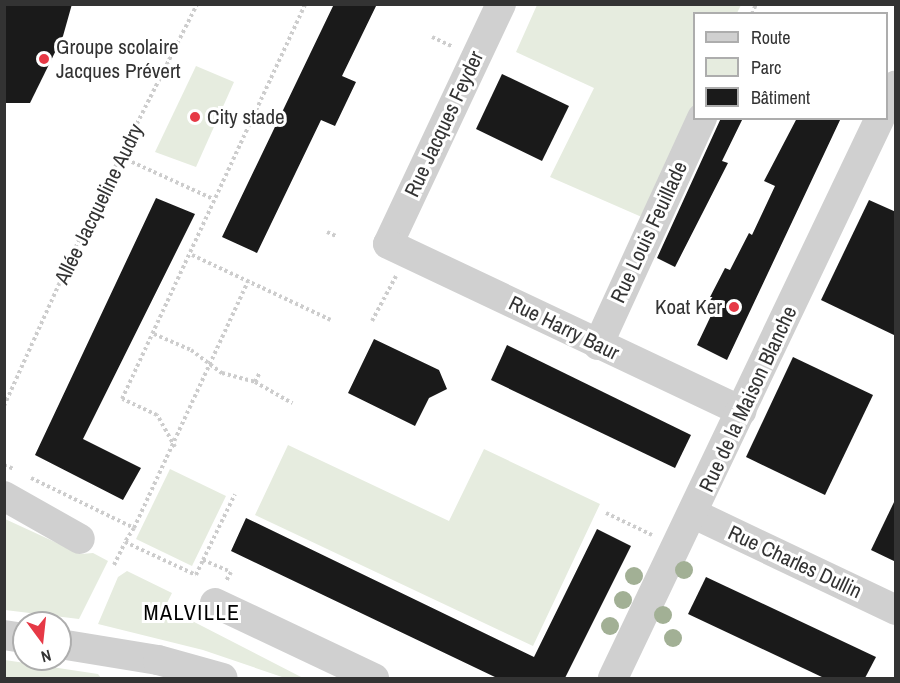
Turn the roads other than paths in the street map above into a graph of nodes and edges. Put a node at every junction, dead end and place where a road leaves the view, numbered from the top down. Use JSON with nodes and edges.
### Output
{"nodes":[{"id":1,"x":501,"y":4,"type":"edge"},
{"id":2,"x":896,"y":86,"type":"edge"},
{"id":3,"x":888,"y":101,"type":"edge"},
{"id":4,"x":701,"y":120,"type":"edge"},
{"id":5,"x":879,"y":120,"type":"edge"},
{"id":6,"x":394,"y":255,"type":"joint"},
{"id":7,"x":598,"y":345,"type":"junction"},
{"id":8,"x":742,"y":411,"type":"junction"},
{"id":9,"x":4,"y":496,"type":"edge"},
{"id":10,"x":694,"y":514,"type":"junction"},
{"id":11,"x":80,"y":539,"type":"dead end"},
{"id":12,"x":215,"y":603,"type":"road end"},
{"id":13,"x":896,"y":610,"type":"edge"},
{"id":14,"x":72,"y":647,"type":"edge"},
{"id":15,"x":156,"y":669,"type":"edge"},
{"id":16,"x":328,"y":669,"type":"edge"},
{"id":17,"x":223,"y":678,"type":"edge"},
{"id":18,"x":374,"y":678,"type":"edge"},
{"id":19,"x":613,"y":678,"type":"edge"}],
"edges":[{"from":1,"to":6,"type":"street","name":"Rue Jacques Feyder"},
{"from":2,"to":3,"type":"street"},
{"from":4,"to":7,"type":"street","name":"Rue Louis Feuillade"},
{"from":5,"to":8,"type":"street","name":"Rue de la Maison Blanche"},
{"from":6,"to":7,"type":"street","name":"Rue Harry Baur"},
{"from":7,"to":8,"type":"street","name":"Rue Harry Baur"},
{"from":8,"to":10,"type":"street","name":"Rue de la Maison Blanche"},
{"from":9,"to":11,"type":"street"},
{"from":10,"to":13,"type":"street","name":"Rue Charles Dullin"},
{"from":10,"to":19,"type":"street","name":"Rue de la Maison Blanche"},
{"from":12,"to":16,"type":"street"},
{"from":14,"to":15,"type":"street"},
{"from":15,"to":17,"type":"street"},
{"from":16,"to":18,"type":"street"}]}
